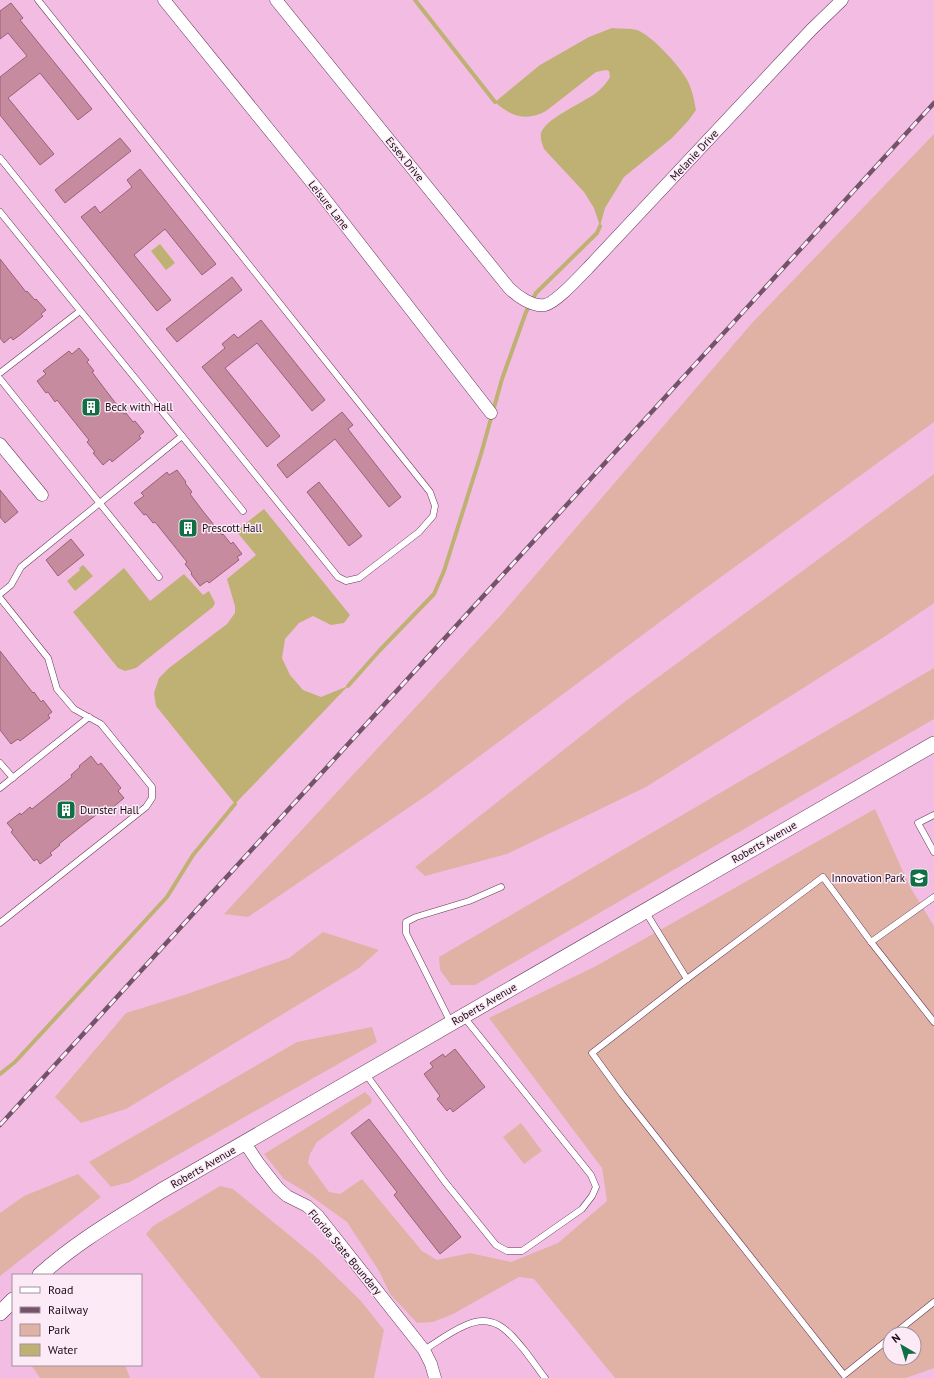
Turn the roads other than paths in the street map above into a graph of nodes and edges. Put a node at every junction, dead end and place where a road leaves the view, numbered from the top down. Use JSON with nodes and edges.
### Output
{"nodes":[{"id":1,"x":38,"y":0,"type":"edge"},
{"id":2,"x":164,"y":0,"type":"edge"},
{"id":3,"x":276,"y":0,"type":"edge"},
{"id":4,"x":842,"y":0,"type":"edge"},
{"id":5,"x":0,"y":158,"type":"edge"},
{"id":6,"x":0,"y":212,"type":"edge"},
{"id":7,"x":535,"y":303,"type":"joint"},
{"id":8,"x":80,"y":311,"type":"junction"},
{"id":9,"x":0,"y":373,"type":"edge"},
{"id":10,"x":0,"y":379,"type":"edge"},
{"id":11,"x":491,"y":413,"type":"dead end"},
{"id":12,"x":182,"y":436,"type":"junction"},
{"id":13,"x":0,"y":444,"type":"edge"},
{"id":14,"x":42,"y":495,"type":"dead end"},
{"id":15,"x":100,"y":503,"type":"junction"},
{"id":16,"x":243,"y":511,"type":"dead end"},
{"id":17,"x":159,"y":577,"type":"dead end"},
{"id":18,"x":0,"y":594,"type":"edge"},
{"id":19,"x":0,"y":598,"type":"edge"},
{"id":20,"x":89,"y":717,"type":"junction"},
{"id":21,"x":934,"y":744,"type":"edge"},
{"id":22,"x":0,"y":763,"type":"edge"},
{"id":23,"x":12,"y":778,"type":"junction"},
{"id":24,"x":0,"y":788,"type":"edge"},
{"id":25,"x":934,"y":815,"type":"edge"},
{"id":26,"x":934,"y":852,"type":"edge"},
{"id":27,"x":501,"y":888,"type":"dead end"},
{"id":28,"x":934,"y":897,"type":"edge"},
{"id":29,"x":645,"y":912,"type":"junction"},
{"id":30,"x":0,"y":923,"type":"edge"},
{"id":31,"x":871,"y":942,"type":"junction"},
{"id":32,"x":687,"y":979,"type":"junction"},
{"id":33,"x":457,"y":1019,"type":"junction"},
{"id":34,"x":934,"y":1022,"type":"edge"},
{"id":35,"x":365,"y":1072,"type":"junction"},
{"id":36,"x":245,"y":1143,"type":"junction"},
{"id":37,"x":41,"y":1274,"type":"edge"},
{"id":38,"x":12,"y":1301,"type":"edge"},
{"id":39,"x":934,"y":1302,"type":"edge"},
{"id":40,"x":0,"y":1313,"type":"edge"},
{"id":41,"x":904,"y":1326,"type":"edge"},
{"id":42,"x":882,"y":1344,"type":"edge"},
{"id":43,"x":424,"y":1350,"type":"junction"},
{"id":44,"x":435,"y":1378,"type":"edge"},
{"id":45,"x":545,"y":1378,"type":"edge"}],
"edges":[{"from":1,"to":5,"type":"lane"},
{"from":2,"to":11,"type":"street","name":"Leisure Lane"},
{"from":3,"to":7,"type":"street","name":"Essex Drive"},
{"from":4,"to":7,"type":"street","name":"Melanie Drive"},
{"from":6,"to":8,"type":"lane"},
{"from":8,"to":9,"type":"lane"},
{"from":8,"to":12,"type":"lane"},
{"from":10,"to":15,"type":"lane"},
{"from":12,"to":15,"type":"lane"},
{"from":12,"to":16,"type":"lane"},
{"from":13,"to":14,"type":"street"},
{"from":15,"to":17,"type":"lane"},
{"from":15,"to":18,"type":"lane"},
{"from":19,"to":20,"type":"lane"},
{"from":20,"to":23,"type":"lane"},
{"from":20,"to":30,"type":"lane"},
{"from":21,"to":29,"type":"street","name":"Roberts Avenue"},
{"from":22,"to":23,"type":"lane"},
{"from":23,"to":24,"type":"lane"},
{"from":25,"to":26,"type":"lane"},
{"from":27,"to":33,"type":"lane"},
{"from":28,"to":31,"type":"lane"},
{"from":29,"to":32,"type":"lane"},
{"from":29,"to":33,"type":"street","name":"Roberts Avenue"},
{"from":31,"to":32,"type":"lane"},
{"from":31,"to":34,"type":"lane"},
{"from":32,"to":42,"type":"lane"},
{"from":33,"to":35,"type":"street","name":"Roberts Avenue"},
{"from":33,"to":35,"type":"lane"},
{"from":35,"to":36,"type":"street","name":"Roberts Avenue"},
{"from":36,"to":37,"type":"street","name":"Roberts Avenue"},
{"from":36,"to":43,"type":"street","name":"Florida State Boundary"},
{"from":38,"to":40,"type":"street"},
{"from":39,"to":41,"type":"lane"},
{"from":43,"to":44,"type":"street","name":"Florida State Boundary"},
{"from":43,"to":45,"type":"lane"}]}
